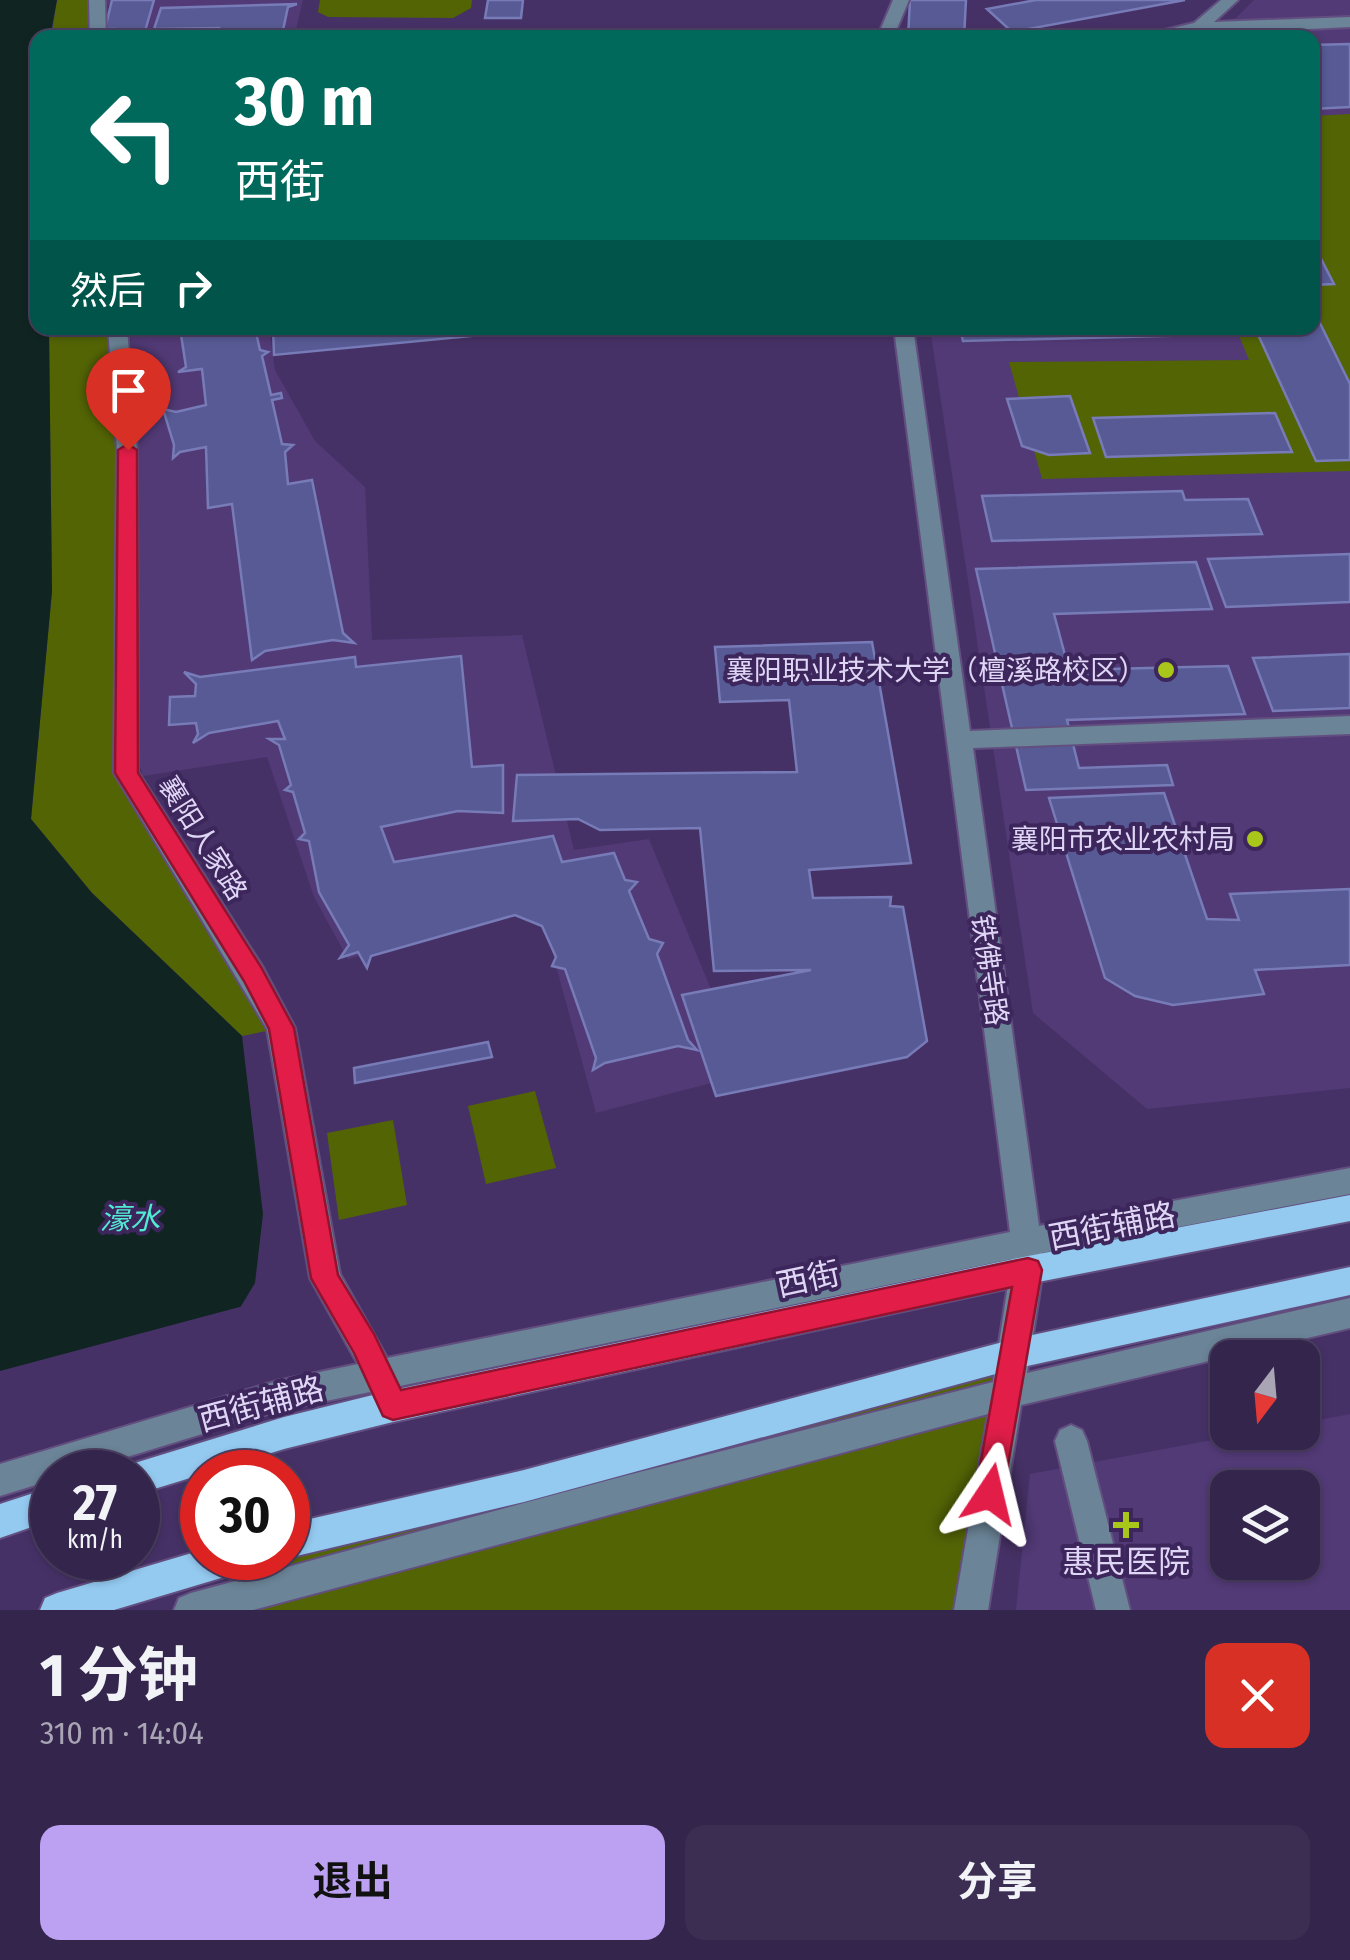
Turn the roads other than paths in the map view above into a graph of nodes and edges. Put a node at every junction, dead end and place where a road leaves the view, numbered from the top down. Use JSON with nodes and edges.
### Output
{"nodes":[{"id":1,"x":97,"y":0,"type":"edge"},
{"id":2,"x":900,"y":0,"type":"edge"},
{"id":3,"x":1230,"y":0,"type":"edge"},
{"id":4,"x":1350,"y":22,"type":"edge"},
{"id":5,"x":1199,"y":27,"type":"junction"},
{"id":6,"x":98,"y":30,"type":"edge"},
{"id":7,"x":888,"y":30,"type":"edge"},
{"id":8,"x":1183,"y":30,"type":"edge"},
{"id":9,"x":118,"y":335,"type":"edge"},
{"id":10,"x":904,"y":335,"type":"edge"},
{"id":11,"x":1350,"y":725,"type":"edge"},
{"id":12,"x":957,"y":740,"type":"junction"},
{"id":13,"x":1350,"y":1181,"type":"edge"},
{"id":14,"x":1350,"y":1208,"type":"edge"},
{"id":15,"x":1026,"y":1257,"type":"junction"},
{"id":16,"x":1350,"y":1280,"type":"edge"},
{"id":17,"x":1350,"y":1313,"type":"edge"},
{"id":18,"x":1014,"y":1354,"type":"junction"},
{"id":19,"x":379,"y":1375,"type":"junction"},
{"id":20,"x":1008,"y":1394,"type":"junction"},
{"id":21,"x":393,"y":1406,"type":"junction"},
{"id":22,"x":1071,"y":1441,"type":"dead end"},
{"id":23,"x":160,"y":1471,"type":"edge"},
{"id":24,"x":0,"y":1480,"type":"edge"},
{"id":25,"x":30,"y":1511,"type":"edge"},
{"id":26,"x":0,"y":1521,"type":"edge"},
{"id":27,"x":310,"y":1536,"type":"edge"},
{"id":28,"x":180,"y":1573,"type":"edge"},
{"id":29,"x":57,"y":1610,"type":"edge"},
{"id":30,"x":190,"y":1610,"type":"edge"},
{"id":31,"x":971,"y":1610,"type":"edge"},
{"id":32,"x":1114,"y":1610,"type":"edge"}],
"edges":[{"from":1,"to":6,"type":"street"},
{"from":2,"to":7,"type":"street"},
{"from":3,"to":5,"type":"street"},
{"from":4,"to":5,"type":"street"},
{"from":5,"to":8,"type":"street"},
{"from":9,"to":19,"type":"street","name":"襄阳人家路"},
{"from":10,"to":12,"type":"street","name":"铁佛寺路"},
{"from":11,"to":12,"type":"street"},
{"from":12,"to":15,"type":"street","name":"铁佛寺路"},
{"from":13,"to":15,"type":"street","name":"西街辅路"},
{"from":14,"to":15,"type":"main road","name":"西街"},
{"from":15,"to":18,"type":"street","name":"铁佛寺路"},
{"from":15,"to":19,"type":"street","name":"西街辅路"},
{"from":15,"to":21,"type":"main road","name":"西街"},
{"from":16,"to":18,"type":"main road"},
{"from":17,"to":20,"type":"street"},
{"from":18,"to":20,"type":"street","name":"铁佛寺路"},
{"from":18,"to":27,"type":"main road"},
{"from":19,"to":21,"type":"street","name":"襄阳人家路"},
{"from":19,"to":24,"type":"street","name":"西街辅路"},
{"from":20,"to":30,"type":"street"},
{"from":20,"to":31,"type":"street","name":"铁佛寺路"},
{"from":21,"to":23,"type":"main road","name":"西街"},
{"from":22,"to":32,"type":"street"},
{"from":25,"to":26,"type":"main road"},
{"from":28,"to":29,"type":"main road"}]}
